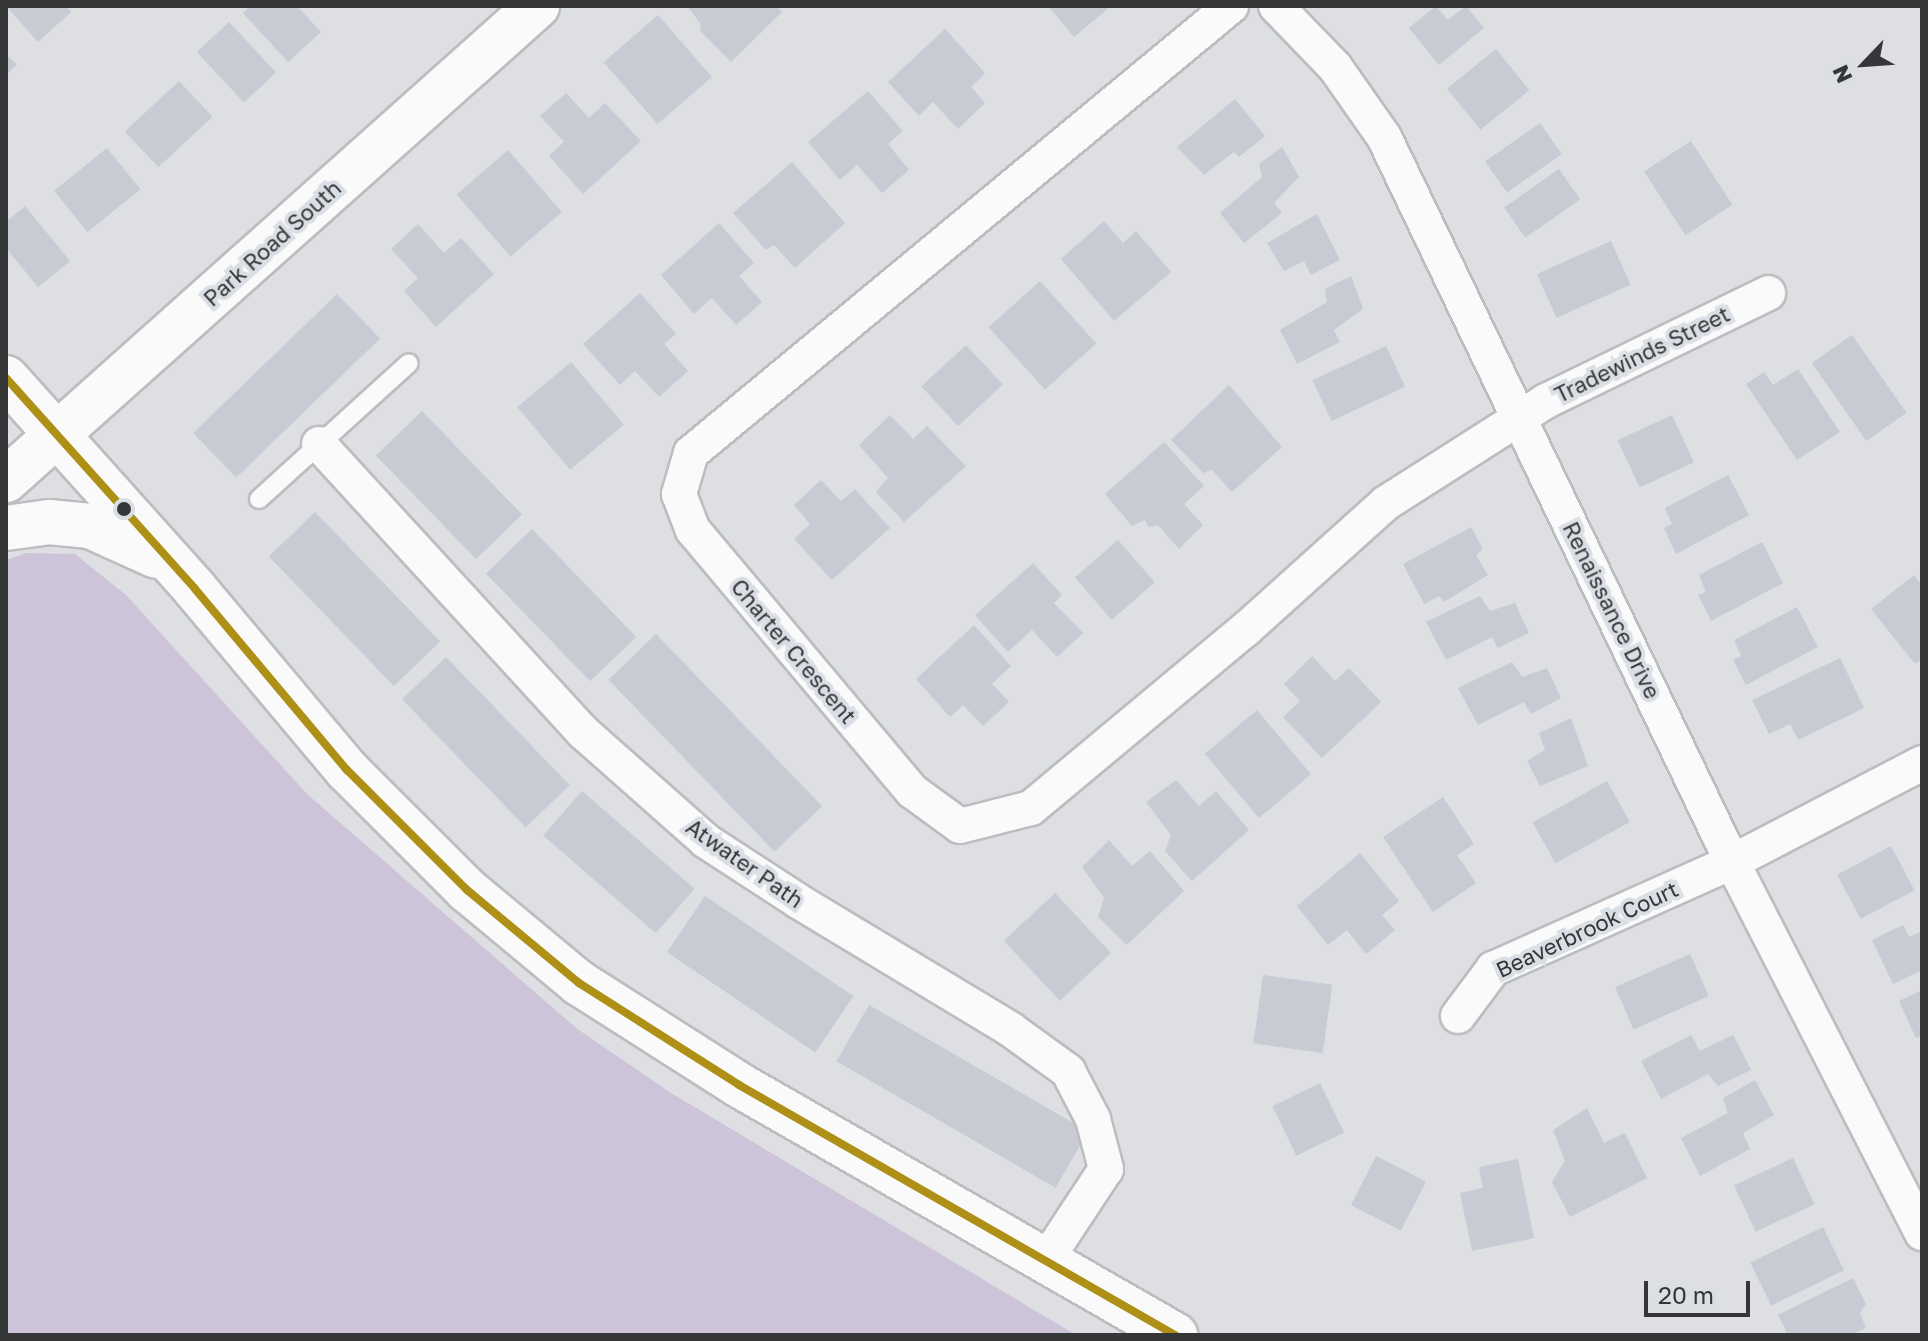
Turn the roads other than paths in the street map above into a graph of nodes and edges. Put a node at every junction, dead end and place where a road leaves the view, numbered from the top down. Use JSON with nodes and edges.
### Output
{"nodes":[{"id":1,"x":537,"y":6,"type":"edge"},
{"id":2,"x":1231,"y":6,"type":"edge"},
{"id":3,"x":1276,"y":6,"type":"edge"},
{"id":4,"x":1768,"y":293,"type":"dead end"},
{"id":5,"x":409,"y":363,"type":"dead end"},
{"id":6,"x":6,"y":378,"type":"edge"},
{"id":7,"x":1519,"y":419,"type":"junction"},
{"id":8,"x":56,"y":434,"type":"junction"},
{"id":9,"x":319,"y":444,"type":"junction"},
{"id":10,"x":6,"y":480,"type":"edge"},
{"id":11,"x":259,"y":499,"type":"dead end"},
{"id":12,"x":6,"y":528,"type":"edge"},
{"id":13,"x":173,"y":564,"type":"junction"},
{"id":14,"x":1922,"y":763,"type":"edge"},
{"id":15,"x":1732,"y":862,"type":"junction"},
{"id":16,"x":1458,"y":1016,"type":"dead end"},
{"id":17,"x":1922,"y":1233,"type":"edge"},
{"id":18,"x":1046,"y":1260,"type":"junction"},
{"id":19,"x":1175,"y":1335,"type":"edge"}],
"edges":[{"from":1,"to":8,"type":"main road","name":"Park Road South"},
{"from":2,"to":7,"type":"street","name":"Charter Crescent"},
{"from":3,"to":7,"type":"street","name":"Renaissance Drive"},
{"from":4,"to":7,"type":"street","name":"Tradewinds Street"},
{"from":5,"to":9,"type":"lane"},
{"from":6,"to":8,"type":"main road"},
{"from":7,"to":15,"type":"street","name":"Renaissance Drive"},
{"from":8,"to":10,"type":"main road","name":"Park Road South"},
{"from":8,"to":13,"type":"main road"},
{"from":9,"to":11,"type":"lane"},
{"from":9,"to":18,"type":"street","name":"Atwater Path"},
{"from":12,"to":13,"type":"main road"},
{"from":13,"to":18,"type":"main road"},
{"from":14,"to":15,"type":"street","name":"Beaverbrook Court"},
{"from":15,"to":16,"type":"street","name":"Beaverbrook Court"},
{"from":15,"to":17,"type":"street","name":"Renaissance Drive"},
{"from":18,"to":19,"type":"main road"}]}
